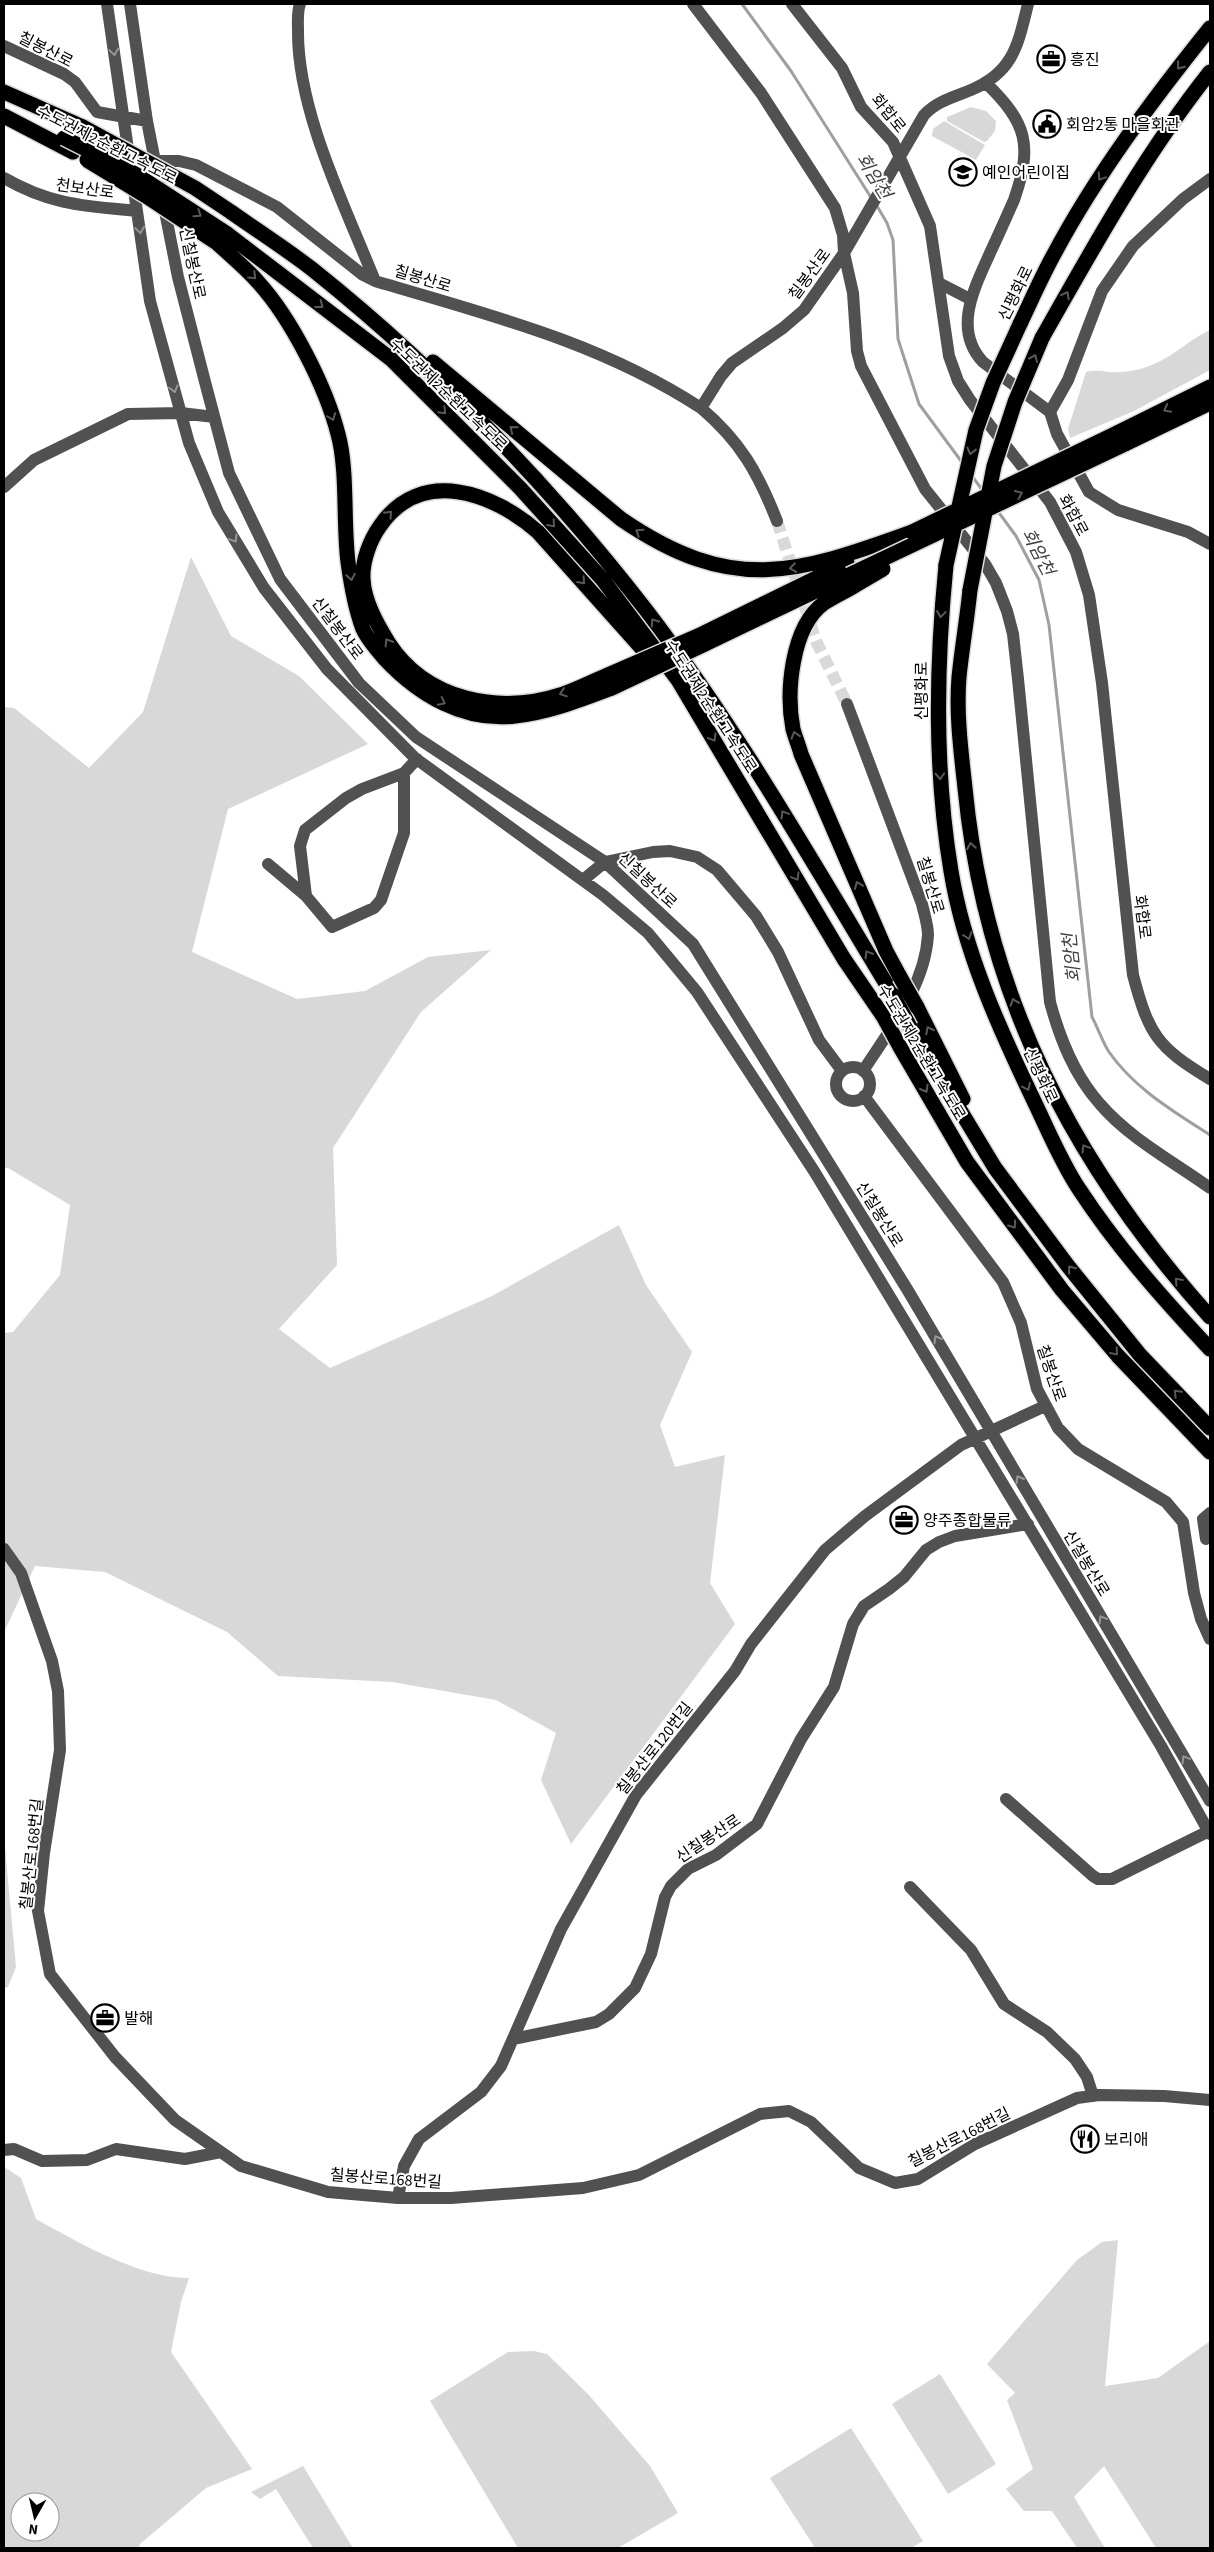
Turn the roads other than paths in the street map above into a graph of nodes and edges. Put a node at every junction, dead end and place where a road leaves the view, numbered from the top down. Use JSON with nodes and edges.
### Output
{"nodes":[{"id":1,"x":108,"y":4,"type":"edge"},
{"id":2,"x":130,"y":4,"type":"edge"},
{"id":3,"x":300,"y":4,"type":"edge"},
{"id":4,"x":693,"y":4,"type":"edge"},
{"id":5,"x":792,"y":4,"type":"edge"},
{"id":6,"x":1028,"y":4,"type":"edge"},
{"id":7,"x":1210,"y":28,"type":"edge"},
{"id":8,"x":4,"y":46,"type":"edge"},
{"id":9,"x":1210,"y":72,"type":"edge"},
{"id":10,"x":986,"y":83,"type":"junction"},
{"id":11,"x":4,"y":92,"type":"edge"},
{"id":12,"x":4,"y":112,"type":"edge"},
{"id":13,"x":4,"y":116,"type":"edge"},
{"id":14,"x":123,"y":117,"type":"junction"},
{"id":15,"x":147,"y":121,"type":"junction"},
{"id":16,"x":155,"y":161,"type":"junction"},
{"id":17,"x":897,"y":164,"type":"junction"},
{"id":18,"x":4,"y":178,"type":"edge"},
{"id":19,"x":1210,"y":179,"type":"edge"},
{"id":20,"x":137,"y":211,"type":"junction"},
{"id":21,"x":221,"y":238,"type":"junction"},
{"id":22,"x":844,"y":253,"type":"junction"},
{"id":23,"x":311,"y":269,"type":"junction"},
{"id":24,"x":375,"y":281,"type":"junction"},
{"id":25,"x":939,"y":283,"type":"junction"},
{"id":26,"x":970,"y":299,"type":"junction"},
{"id":27,"x":1210,"y":387,"type":"edge"},
{"id":28,"x":1210,"y":404,"type":"edge"},
{"id":29,"x":701,"y":408,"type":"junction"},
{"id":30,"x":1050,"y":412,"type":"junction"},
{"id":31,"x":181,"y":413,"type":"junction"},
{"id":32,"x":214,"y":417,"type":"junction"},
{"id":33,"x":1121,"y":439,"type":"junction"},
{"id":34,"x":4,"y":487,"type":"edge"},
{"id":35,"x":777,"y":521,"type":"tunnel mouth"},
{"id":36,"x":1210,"y":544,"type":"edge"},
{"id":37,"x":847,"y":571,"type":"junction"},
{"id":38,"x":610,"y":681,"type":"junction"},
{"id":39,"x":848,"y":704,"type":"tunnel mouth"},
{"id":40,"x":701,"y":718,"type":"junction"},
{"id":41,"x":417,"y":759,"type":"junction"},
{"id":42,"x":404,"y":773,"type":"junction"},
{"id":43,"x":605,"y":862,"type":"junction"},
{"id":44,"x":268,"y":864,"type":"dead end"},
{"id":45,"x":583,"y":880,"type":"junction"},
{"id":46,"x":306,"y":896,"type":"junction"},
{"id":47,"x":863,"y":1070,"type":"junction"},
{"id":48,"x":842,"y":1071,"type":"junction"},
{"id":49,"x":1210,"y":1079,"type":"edge"},
{"id":50,"x":864,"y":1096,"type":"junction"},
{"id":51,"x":995,"y":1168,"type":"junction"},
{"id":52,"x":1210,"y":1188,"type":"edge"},
{"id":53,"x":1210,"y":1317,"type":"edge"},
{"id":54,"x":1210,"y":1349,"type":"edge"},
{"id":55,"x":1045,"y":1406,"type":"junction"},
{"id":56,"x":1210,"y":1428,"type":"edge"},
{"id":57,"x":990,"y":1431,"type":"junction"},
{"id":58,"x":976,"y":1438,"type":"junction"},
{"id":59,"x":1210,"y":1452,"type":"edge"},
{"id":60,"x":1210,"y":1513,"type":"edge"},
{"id":61,"x":1028,"y":1524,"type":"junction"},
{"id":62,"x":1208,"y":1538,"type":"edge"},
{"id":63,"x":1187,"y":1539,"type":"junction"},
{"id":64,"x":4,"y":1549,"type":"edge"},
{"id":65,"x":1210,"y":1639,"type":"edge"},
{"id":66,"x":1006,"y":1799,"type":"dead end"},
{"id":67,"x":1210,"y":1800,"type":"edge"},
{"id":68,"x":1210,"y":1832,"type":"edge"},
{"id":69,"x":910,"y":1888,"type":"dead end"},
{"id":70,"x":513,"y":2039,"type":"junction"},
{"id":71,"x":1093,"y":2096,"type":"junction"},
{"id":72,"x":1210,"y":2100,"type":"edge"},
{"id":73,"x":4,"y":2150,"type":"edge"},
{"id":74,"x":222,"y":2152,"type":"junction"},
{"id":75,"x":398,"y":2198,"type":"junction"}],
"edges":[{"from":1,"to":14,"type":"street","name":"신칠봉산로","one_way":true},
{"from":2,"to":15,"type":"street","name":"신칠봉산로"},
{"from":3,"to":24,"type":"street","name":"칠봉산로"},
{"from":4,"to":22,"type":"street"},
{"from":5,"to":17,"type":"street","name":"화합로"},
{"from":6,"to":10,"type":"street"},
{"from":7,"to":54,"type":"highway","name":"신평화로","one_way":true,"bridge":true},
{"from":8,"to":14,"type":"street","name":"칠봉산로"},
{"from":53,"to":9,"type":"highway","name":"신평화로","one_way":true,"bridge":true},
{"from":10,"to":17,"type":"street","name":"칠봉산로"},
{"from":10,"to":26,"type":"street"},
{"from":11,"to":23,"type":"highway","name":"수도권제2순환고속도로","bridge":true},
{"from":12,"to":21,"type":"highway","name":"수도권제2순환고속도로","one_way":true,"bridge":true},
{"from":13,"to":21,"type":"highway","bridge":true},
{"from":14,"to":15,"type":"street","name":"칠봉산로"},
{"from":14,"to":20,"type":"street","name":"신칠봉산로"},
{"from":15,"to":16,"type":"street","name":"신칠봉산로"},
{"from":16,"to":24,"type":"street"},
{"from":16,"to":32,"type":"street","name":"신칠봉산로"},
{"from":17,"to":22,"type":"street","name":"칠봉산로"},
{"from":17,"to":25,"type":"street","name":"화합로"},
{"from":18,"to":20,"type":"street","name":"천보산로"},
{"from":19,"to":30,"type":"street"},
{"from":20,"to":31,"type":"street","name":"신칠봉산로","one_way":true},
{"from":21,"to":38,"type":"highway","one_way":true},
{"from":21,"to":40,"type":"highway","name":"수도권제2순환고속도로","one_way":true},
{"from":22,"to":29,"type":"street","name":"칠봉산로"},
{"from":22,"to":52,"type":"street"},
{"from":37,"to":23,"type":"highway","one_way":true},
{"from":51,"to":23,"type":"highway","name":"수도권제2순환고속도로","one_way":true,"bridge":true},
{"from":24,"to":29,"type":"street","name":"칠봉산로"},
{"from":25,"to":26,"type":"street"},
{"from":25,"to":49,"type":"street","name":"화합로"},
{"from":26,"to":30,"type":"street"},
{"from":27,"to":33,"type":"highway","one_way":true},
{"from":28,"to":33,"type":"highway"},
{"from":29,"to":35,"type":"street","name":"칠봉산로"},
{"from":30,"to":36,"type":"street"},
{"from":31,"to":32,"type":"street"},
{"from":31,"to":34,"type":"street"},
{"from":31,"to":41,"type":"street","name":"신칠봉산로","one_way":true},
{"from":32,"to":43,"type":"street","name":"신칠봉산로"},
{"from":37,"to":33,"type":"highway","one_way":true,"bridge":true},
{"from":33,"to":37,"type":"highway","bridge":true},
{"from":37,"to":38,"type":"highway","bridge":true},
{"from":51,"to":37,"type":"highway","one_way":true,"bridge":true},
{"from":38,"to":40,"type":"highway","one_way":true},
{"from":39,"to":47,"type":"street","name":"칠봉산로"},
{"from":40,"to":59,"type":"highway","name":"수도권제2순환고속도로","one_way":true,"bridge":true},
{"from":41,"to":42,"type":"street"},
{"from":41,"to":45,"type":"street","name":"신칠봉산로"},
{"from":42,"to":46,"type":"street"},
{"from":42,"to":46,"type":"street"},
{"from":43,"to":45,"type":"street"},
{"from":43,"to":48,"type":"street"},
{"from":57,"to":43,"type":"street","name":"신칠봉산로","one_way":true},
{"from":44,"to":46,"type":"street"},
{"from":45,"to":58,"type":"street","name":"신칠봉산로"},
{"from":47,"to":48,"type":"street"},
{"from":47,"to":50,"type":"street"},
{"from":48,"to":50,"type":"street"},
{"from":50,"to":55,"type":"street","name":"칠봉산로"},
{"from":56,"to":51,"type":"highway","name":"수도권제2순환고속도로","one_way":true},
{"from":55,"to":57,"type":"street","name":"칠봉산로120번길"},
{"from":55,"to":63,"type":"street","name":"칠봉산로"},
{"from":57,"to":58,"type":"street","name":"칠봉산로120번길"},
{"from":67,"to":57,"type":"street","name":"신칠봉산로","one_way":true},
{"from":58,"to":61,"type":"street","name":"신칠봉산로"},
{"from":58,"to":70,"type":"street","name":"칠봉산로120번길"},
{"from":60,"to":62,"type":"street"},
{"from":61,"to":68,"type":"street","name":"신칠봉산로"},
{"from":61,"to":70,"type":"street","name":"신칠봉산로"},
{"from":62,"to":63,"type":"street"},
{"from":63,"to":65,"type":"street","name":"칠봉산로"},
{"from":64,"to":74,"type":"street","name":"칠봉산로168번길"},
{"from":66,"to":68,"type":"street","name":"신칠봉산로"},
{"from":69,"to":71,"type":"street"},
{"from":70,"to":75,"type":"street","name":"칠봉산로120번길"},
{"from":71,"to":72,"type":"street","name":"칠봉산로168번길"},
{"from":71,"to":75,"type":"street","name":"칠봉산로168번길"},
{"from":73,"to":74,"type":"street"},
{"from":74,"to":75,"type":"street","name":"칠봉산로168번길"}]}
